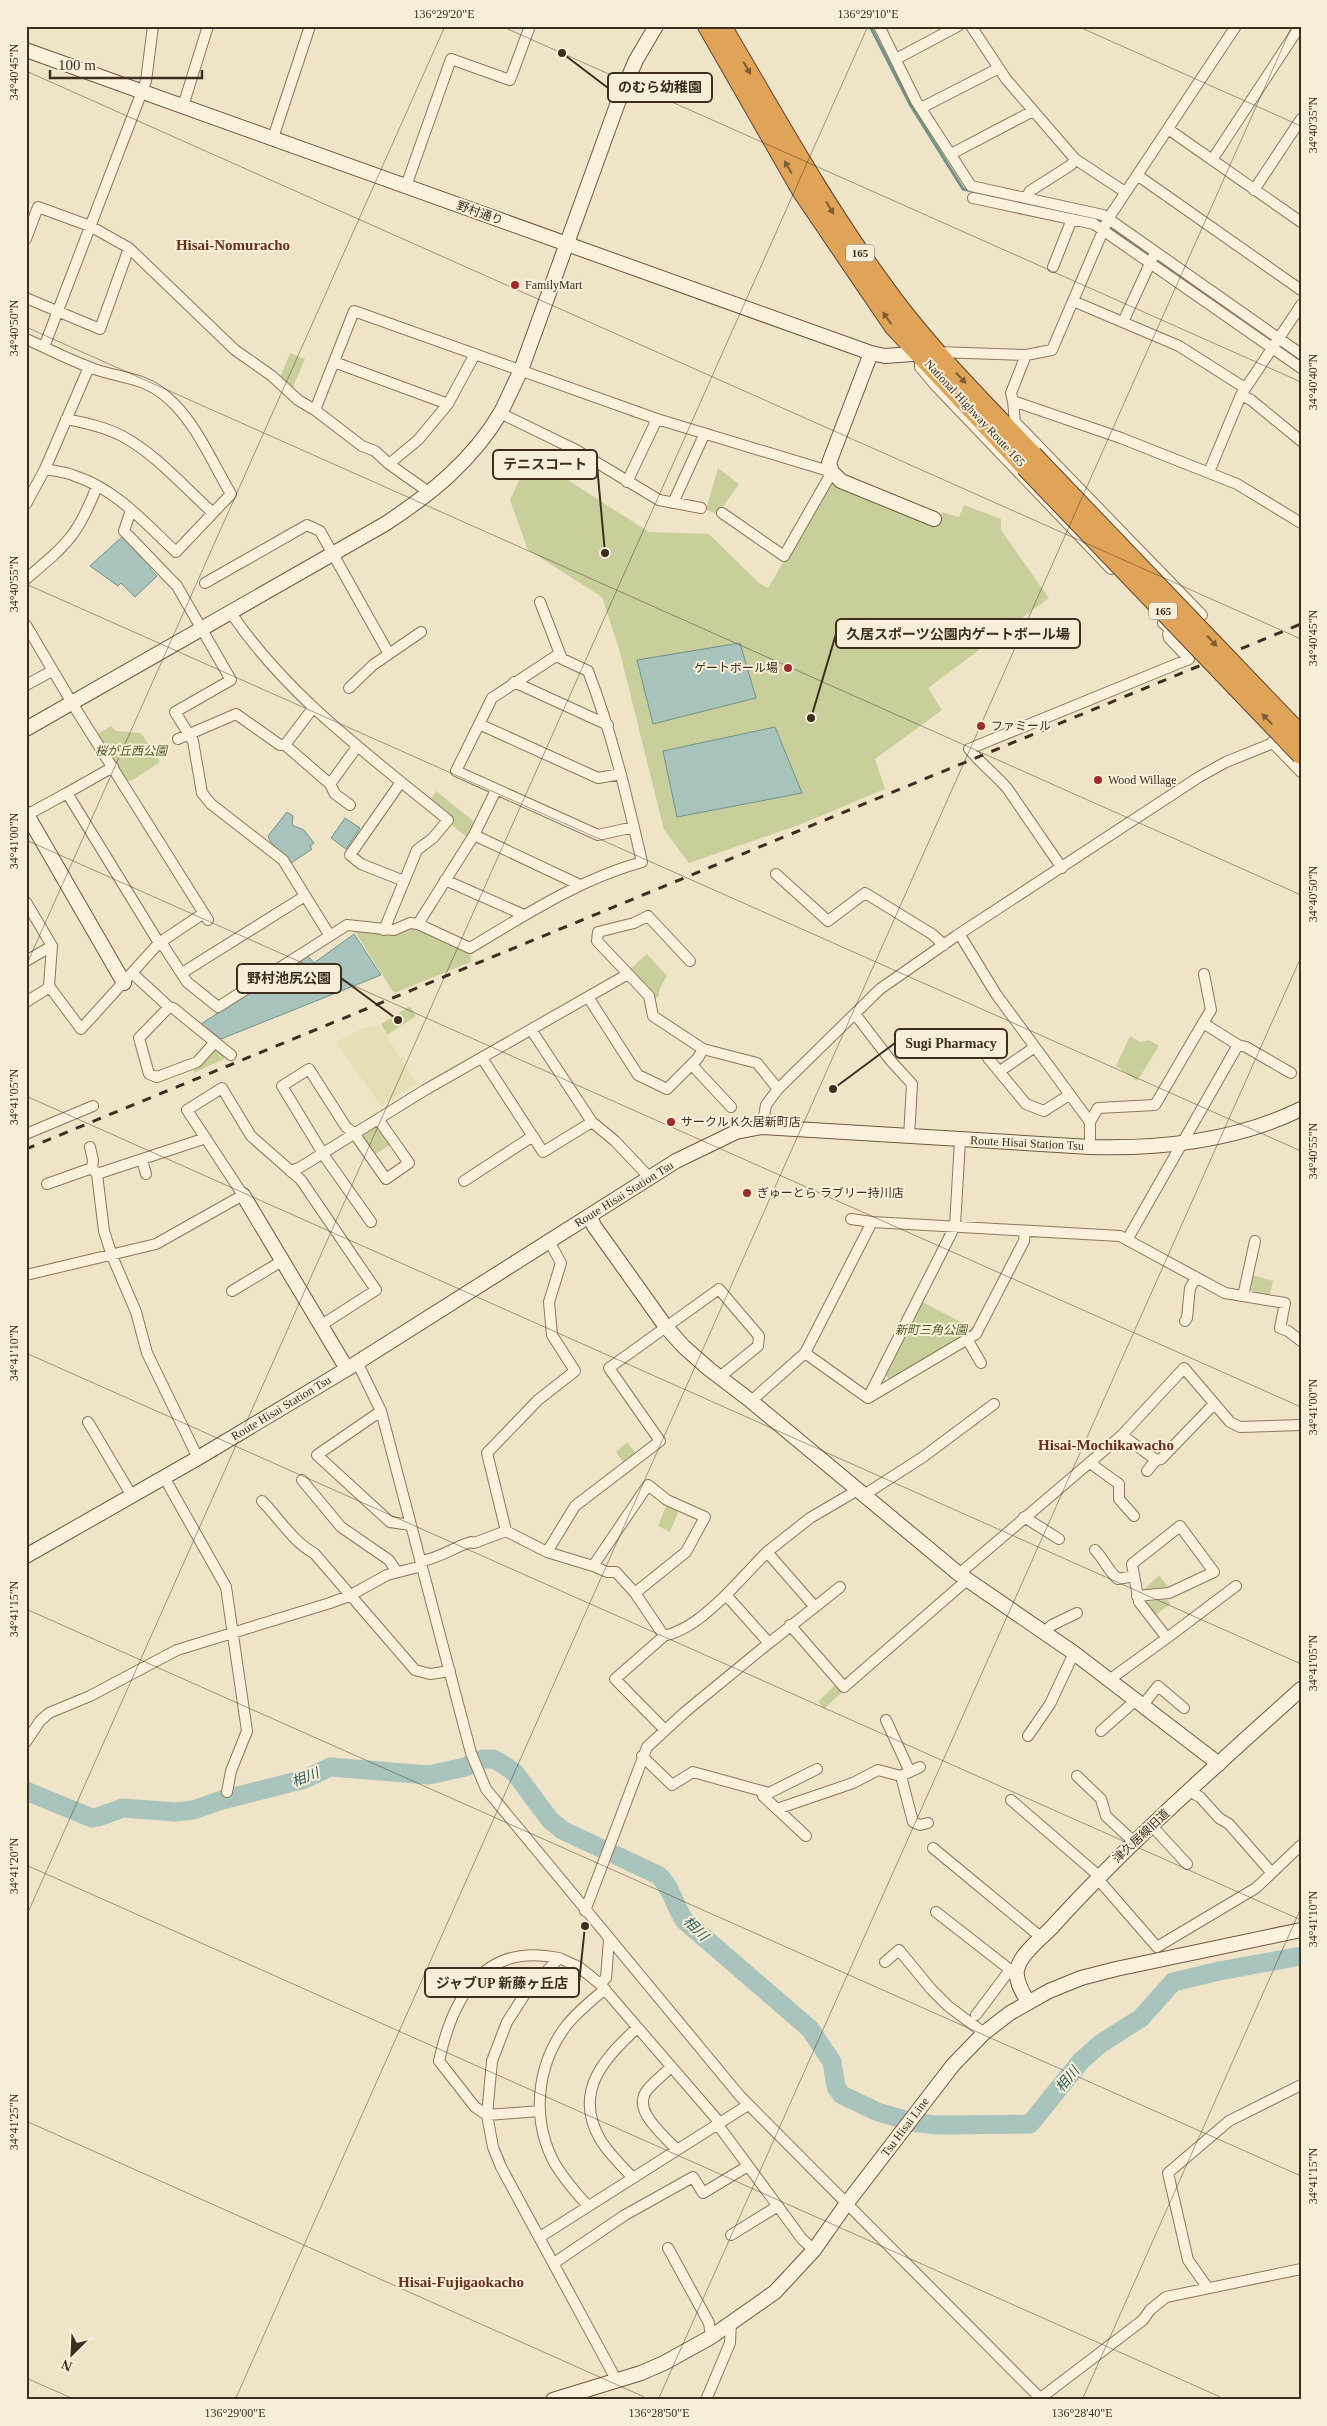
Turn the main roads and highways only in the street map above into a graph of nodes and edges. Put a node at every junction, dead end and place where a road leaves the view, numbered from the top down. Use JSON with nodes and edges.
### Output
{"nodes":[{"id":1,"x":707,"y":26,"type":"edge"},
{"id":2,"x":722,"y":26,"type":"edge"},
{"id":3,"x":1029,"y":461,"type":"junction"},
{"id":4,"x":1301,"y":734,"type":"edge"},
{"id":5,"x":1301,"y":754,"type":"edge"}],
"edges":[{"from":3,"to":1,"type":"highway","name":"National Highway Route 165","number":"165","one_way":true},
{"from":2,"to":3,"type":"highway","name":"National Highway Route 165","number":"165","one_way":true},
{"from":3,"to":4,"type":"highway","name":"National Highway Route 165","number":"165","one_way":true,"bridge":true},
{"from":5,"to":3,"type":"highway","name":"National Highway Route 165","number":"165","one_way":true,"bridge":true}]}
